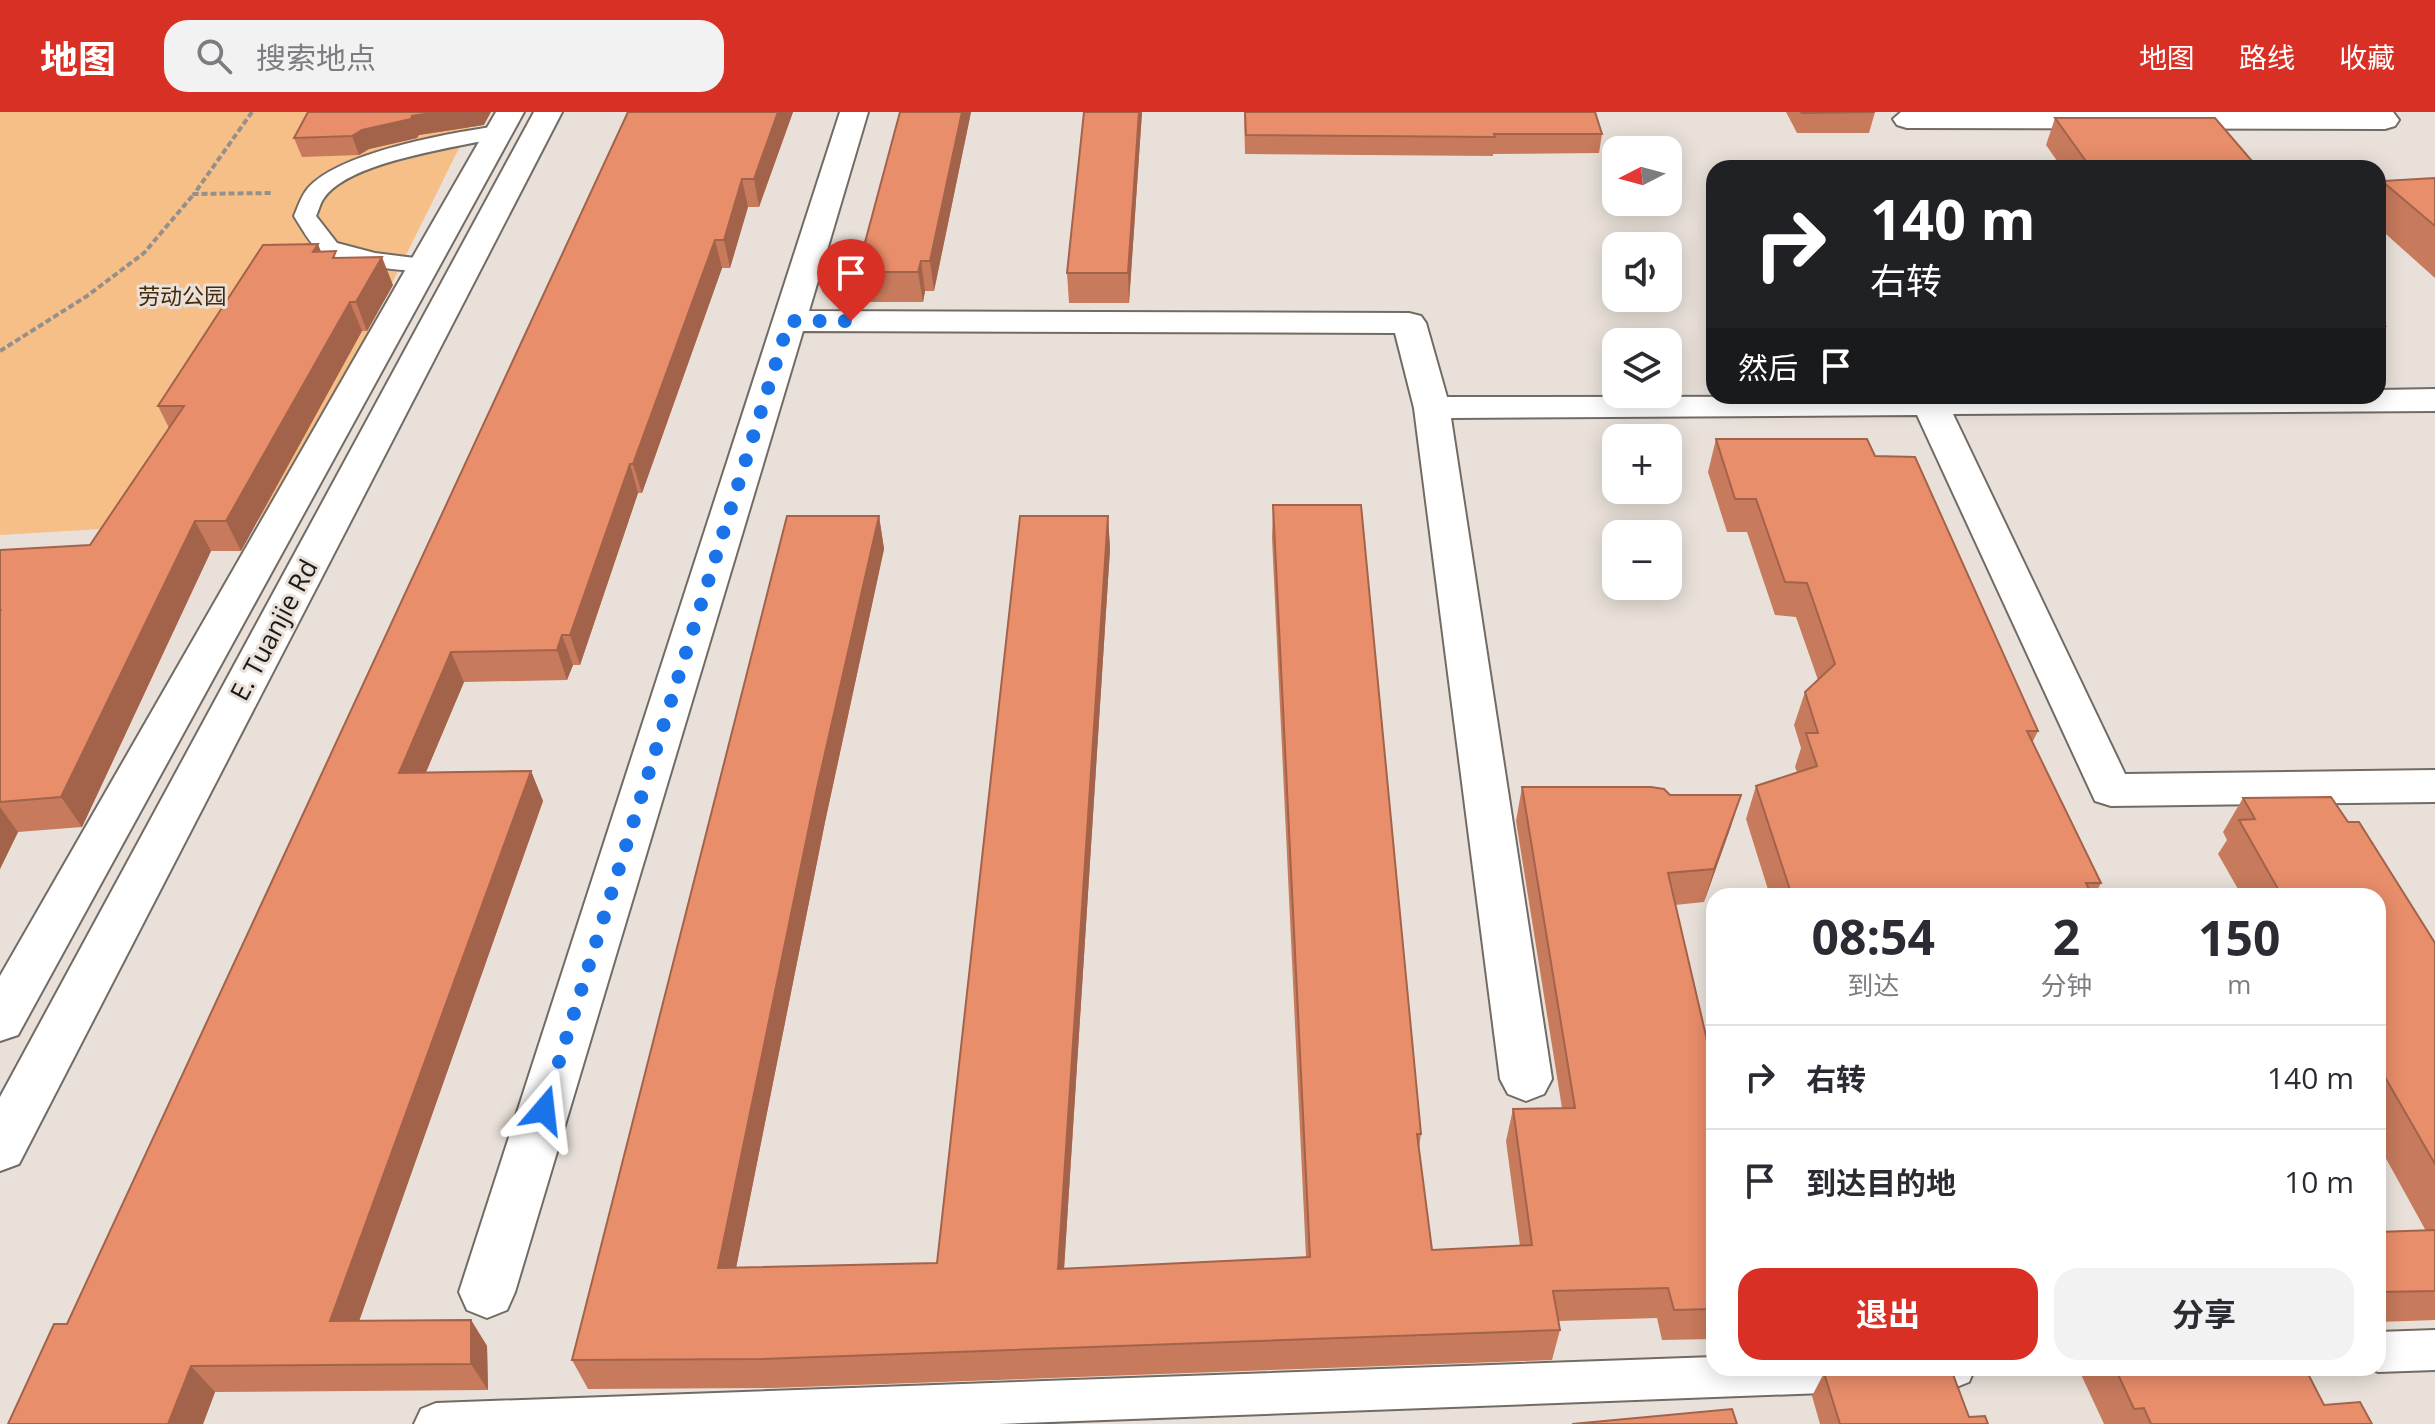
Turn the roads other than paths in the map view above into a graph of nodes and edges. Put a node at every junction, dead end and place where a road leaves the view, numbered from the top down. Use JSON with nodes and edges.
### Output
{"nodes":[{"id":1,"x":548,"y":112,"type":"edge"},
{"id":2,"x":854,"y":112,"type":"edge"},
{"id":3,"x":2378,"y":112,"type":"edge"},
{"id":4,"x":1907,"y":119,"type":"dead end"},
{"id":5,"x":504,"y":122,"type":"edge"},
{"id":6,"x":423,"y":265,"type":"junction"},
{"id":7,"x":789,"y":321,"type":"junction"},
{"id":8,"x":2386,"y":400,"type":"edge"},
{"id":9,"x":2435,"y":400,"type":"edge"},
{"id":10,"x":1930,"y":404,"type":"joint"},
{"id":11,"x":1432,"y":408,"type":"junction"},
{"id":12,"x":2435,"y":786,"type":"edge"},
{"id":13,"x":0,"y":1021,"type":"edge"},
{"id":14,"x":1526,"y":1079,"type":"dead end"},
{"id":15,"x":0,"y":1148,"type":"edge"},
{"id":16,"x":487,"y":1292,"type":"dead end"},
{"id":17,"x":2435,"y":1350,"type":"edge"},
{"id":18,"x":2386,"y":1352,"type":"edge"},
{"id":19,"x":1737,"y":1376,"type":"edge"},
{"id":20,"x":436,"y":1424,"type":"edge"}],
"edges":[{"from":1,"to":15,"type":"street","name":"E. Tuanjie Rd"},
{"from":2,"to":7,"type":"street"},
{"from":3,"to":4,"type":"street"},
{"from":5,"to":6,"type":"street"},
{"from":5,"to":6,"type":"lane"},
{"from":6,"to":13,"type":"street"},
{"from":7,"to":11,"type":"street"},
{"from":7,"to":16,"type":"street"},
{"from":8,"to":9,"type":"street"},
{"from":10,"to":11,"type":"street"},
{"from":10,"to":12,"type":"street"},
{"from":11,"to":14,"type":"street"},
{"from":17,"to":18,"type":"lane"},
{"from":19,"to":20,"type":"lane"}]}
